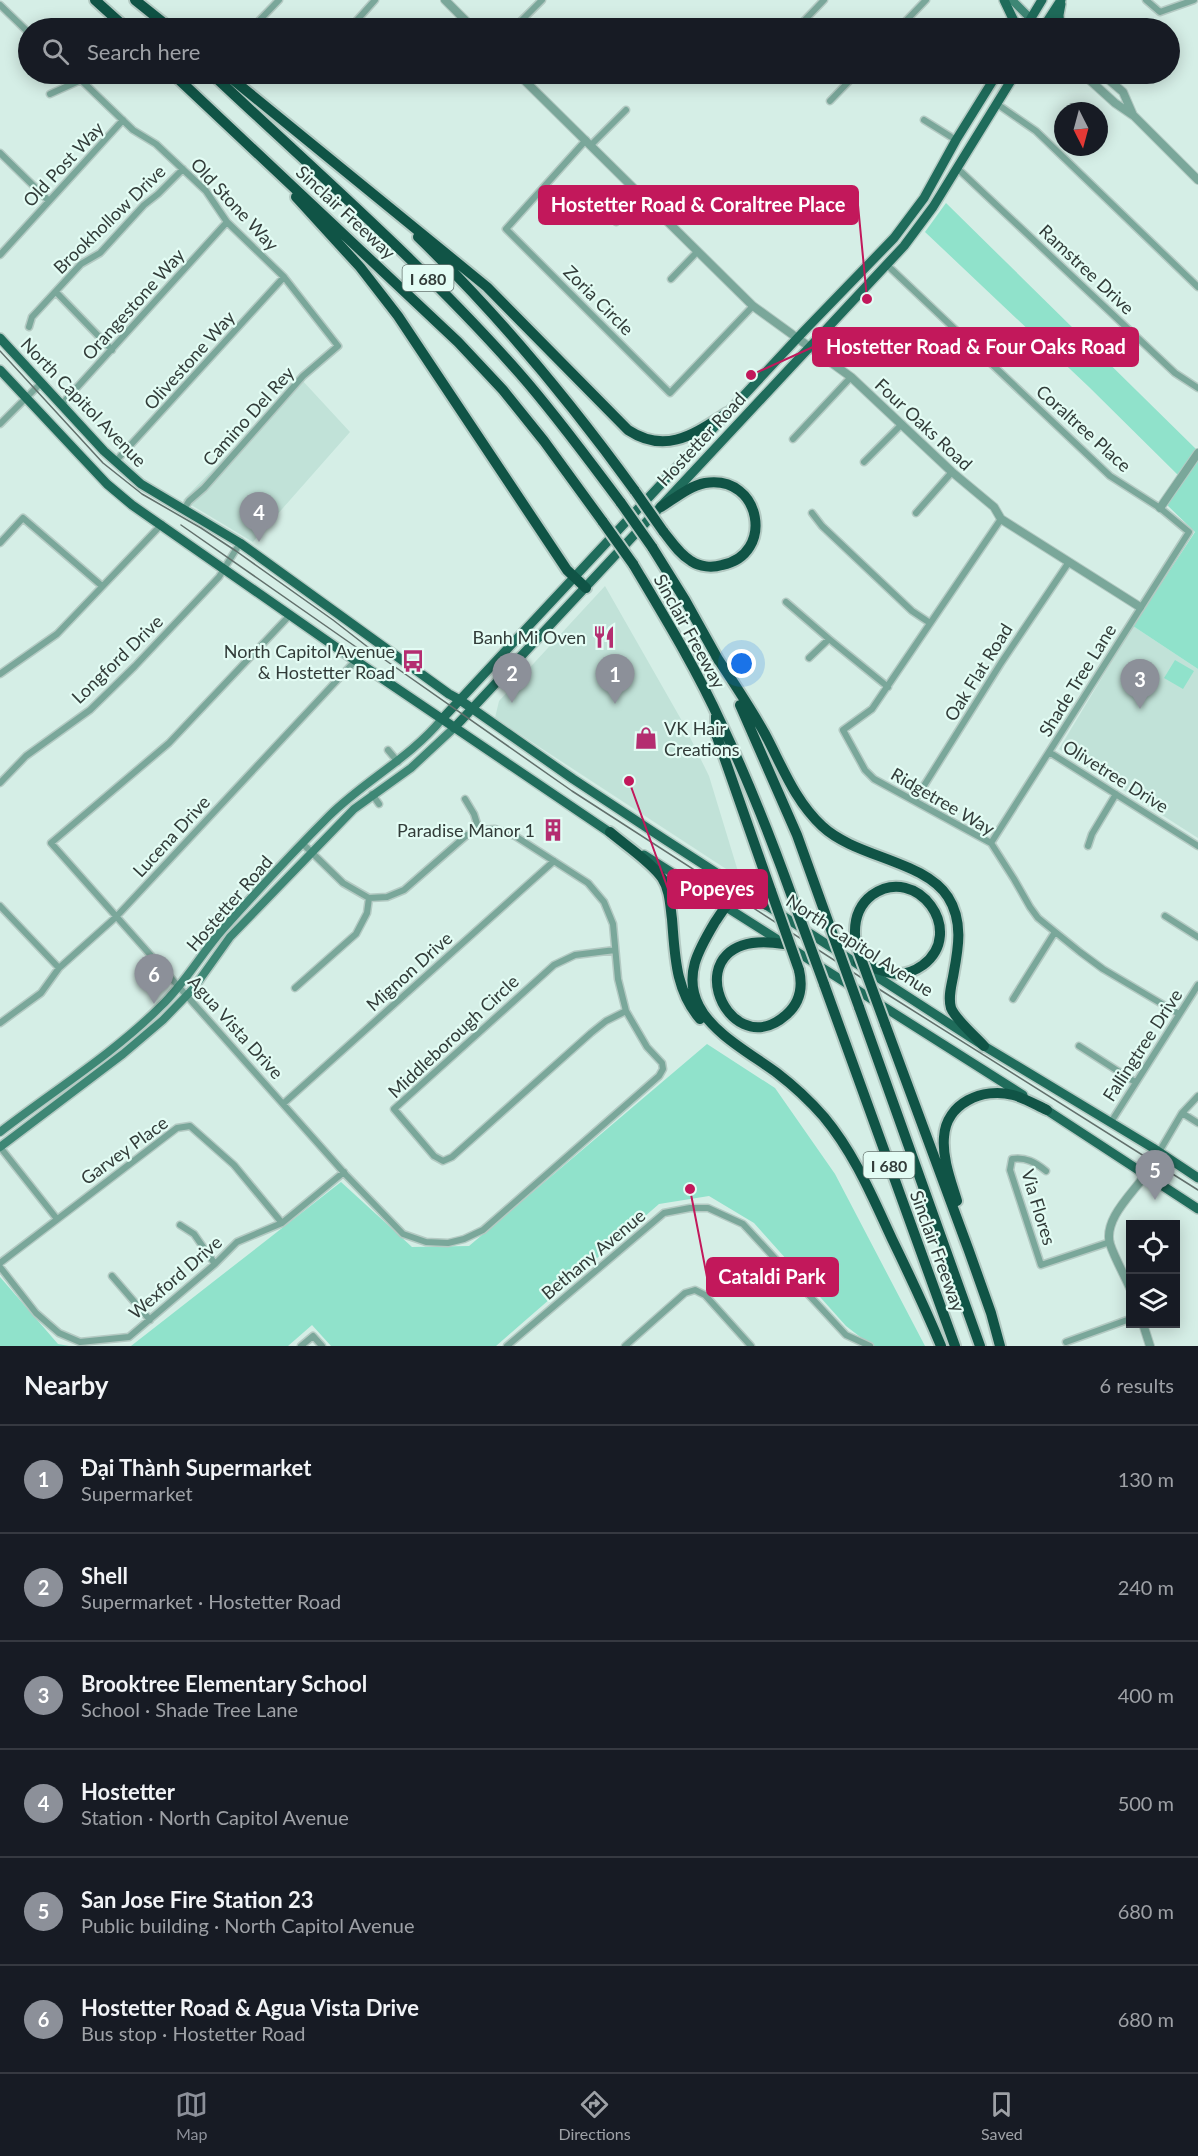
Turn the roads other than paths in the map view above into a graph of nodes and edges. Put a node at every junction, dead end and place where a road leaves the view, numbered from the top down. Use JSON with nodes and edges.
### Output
{"nodes":[{"id":1,"x":95,"y":0,"type":"edge"},
{"id":2,"x":134,"y":0,"type":"edge"},
{"id":3,"x":279,"y":0,"type":"edge"},
{"id":4,"x":375,"y":0,"type":"edge"},
{"id":5,"x":445,"y":0,"type":"edge"},
{"id":6,"x":542,"y":0,"type":"edge"},
{"id":7,"x":824,"y":0,"type":"edge"},
{"id":8,"x":926,"y":0,"type":"edge"},
{"id":9,"x":1004,"y":0,"type":"edge"},
{"id":10,"x":1012,"y":0,"type":"edge"},
{"id":11,"x":1042,"y":0,"type":"edge"},
{"id":12,"x":1062,"y":0,"type":"edge"},
{"id":13,"x":1146,"y":0,"type":"edge"},
{"id":14,"x":1194,"y":0,"type":"edge"},
{"id":15,"x":0,"y":5,"type":"edge"},
{"id":16,"x":115,"y":18,"type":"edge"},
{"id":17,"x":154,"y":18,"type":"edge"},
{"id":18,"x":157,"y":18,"type":"edge"},
{"id":19,"x":262,"y":18,"type":"edge"},
{"id":20,"x":359,"y":18,"type":"edge"},
{"id":21,"x":463,"y":18,"type":"edge"},
{"id":22,"x":524,"y":18,"type":"edge"},
{"id":23,"x":806,"y":18,"type":"edge"},
{"id":24,"x":908,"y":18,"type":"edge"},
{"id":25,"x":1012,"y":18,"type":"edge"},
{"id":26,"x":1030,"y":18,"type":"edge"},
{"id":27,"x":1032,"y":18,"type":"edge"},
{"id":28,"x":1050,"y":18,"type":"edge"},
{"id":29,"x":1059,"y":18,"type":"edge"},
{"id":30,"x":18,"y":22,"type":"edge"},
{"id":31,"x":72,"y":84,"type":"edge"},
{"id":32,"x":85,"y":84,"type":"edge"},
{"id":33,"x":184,"y":84,"type":"edge"},
{"id":34,"x":223,"y":84,"type":"edge"},
{"id":35,"x":238,"y":84,"type":"edge"},
{"id":36,"x":528,"y":84,"type":"edge"},
{"id":37,"x":846,"y":84,"type":"edge"},
{"id":38,"x":991,"y":84,"type":"edge"},
{"id":39,"x":1009,"y":84,"type":"edge"},
{"id":40,"x":1094,"y":84,"type":"edge"},
{"id":41,"x":1114,"y":84,"type":"edge"},
{"id":42,"x":50,"y":94,"type":"dead end"},
{"id":43,"x":830,"y":101,"type":"dead end"},
{"id":44,"x":997,"y":104,"type":"junction"},
{"id":45,"x":626,"y":110,"type":"dead end"},
{"id":46,"x":1134,"y":116,"type":"junction"},
{"id":47,"x":123,"y":120,"type":"junction"},
{"id":48,"x":924,"y":120,"type":"dead end"},
{"id":49,"x":236,"y":133,"type":"junction"},
{"id":50,"x":956,"y":140,"type":"junction"},
{"id":51,"x":588,"y":142,"type":"junction"},
{"id":52,"x":0,"y":153,"type":"edge"},
{"id":53,"x":332,"y":159,"type":"junction"},
{"id":54,"x":957,"y":168,"type":"junction"},
{"id":55,"x":183,"y":169,"type":"junction"},
{"id":56,"x":1198,"y":180,"type":"edge"},
{"id":57,"x":642,"y":197,"type":"junction"},
{"id":58,"x":49,"y":201,"type":"junction"},
{"id":59,"x":227,"y":222,"type":"junction"},
{"id":60,"x":616,"y":222,"type":"dead end"},
{"id":61,"x":697,"y":252,"type":"junction"},
{"id":62,"x":0,"y":255,"type":"edge"},
{"id":63,"x":886,"y":264,"type":"junction"},
{"id":64,"x":284,"y":277,"type":"junction"},
{"id":65,"x":671,"y":279,"type":"dead end"},
{"id":66,"x":1198,"y":287,"type":"edge"},
{"id":67,"x":56,"y":292,"type":"junction"},
{"id":68,"x":753,"y":306,"type":"junction"},
{"id":69,"x":29,"y":327,"type":"dead end"},
{"id":70,"x":0,"y":338,"type":"edge"},
{"id":71,"x":797,"y":338,"type":"junction"},
{"id":72,"x":338,"y":346,"type":"joint"},
{"id":73,"x":810,"y":347,"type":"junction"},
{"id":74,"x":112,"y":350,"type":"junction"},
{"id":75,"x":0,"y":370,"type":"edge"},
{"id":76,"x":851,"y":376,"type":"junction"},
{"id":77,"x":40,"y":383,"type":"junction"},
{"id":78,"x":1198,"y":388,"type":"edge"},
{"id":79,"x":26,"y":398,"type":"junction"},
{"id":80,"x":61,"y":405,"type":"junction"},
{"id":81,"x":727,"y":413,"type":"junction"},
{"id":82,"x":0,"y":424,"type":"edge"},
{"id":83,"x":902,"y":424,"type":"junction"},
{"id":84,"x":793,"y":439,"type":"dead end"},
{"id":85,"x":1198,"y":453,"type":"edge"},
{"id":86,"x":115,"y":462,"type":"junction"},
{"id":87,"x":864,"y":462,"type":"dead end"},
{"id":88,"x":952,"y":472,"type":"junction"},
{"id":89,"x":661,"y":507,"type":"junction"},
{"id":90,"x":1160,"y":507,"type":"junction"},
{"id":91,"x":184,"y":509,"type":"junction"},
{"id":92,"x":812,"y":513,"type":"dead end"},
{"id":93,"x":916,"y":513,"type":"dead end"},
{"id":94,"x":1001,"y":519,"type":"junction"},
{"id":95,"x":162,"y":525,"type":"junction"},
{"id":96,"x":1189,"y":532,"type":"joint"},
{"id":97,"x":0,"y":543,"type":"edge"},
{"id":98,"x":240,"y":543,"type":"junction"},
{"id":99,"x":1069,"y":562,"type":"junction"},
{"id":100,"x":225,"y":569,"type":"junction"},
{"id":101,"x":574,"y":578,"type":"junction"},
{"id":102,"x":102,"y":586,"type":"junction"},
{"id":103,"x":586,"y":588,"type":"junction"},
{"id":104,"x":786,"y":602,"type":"dead end"},
{"id":105,"x":1140,"y":607,"type":"junction"},
{"id":106,"x":290,"y":615,"type":"junction"},
{"id":107,"x":930,"y":623,"type":"junction"},
{"id":108,"x":829,"y":639,"type":"junction"},
{"id":109,"x":716,"y":656,"type":"junction"},
{"id":110,"x":809,"y":658,"type":"dead end"},
{"id":111,"x":356,"y":660,"type":"junction"},
{"id":112,"x":0,"y":674,"type":"edge"},
{"id":113,"x":888,"y":687,"type":"junction"},
{"id":114,"x":460,"y":700,"type":"junction"},
{"id":115,"x":473,"y":710,"type":"junction"},
{"id":116,"x":716,"y":713,"type":"junction"},
{"id":117,"x":442,"y":719,"type":"junction"},
{"id":118,"x":454,"y":728,"type":"junction"},
{"id":119,"x":388,"y":750,"type":"dead end"},
{"id":120,"x":1049,"y":752,"type":"junction"},
{"id":121,"x":398,"y":762,"type":"junction"},
{"id":122,"x":0,"y":783,"type":"edge"},
{"id":123,"x":372,"y":794,"type":"junction"},
{"id":124,"x":1116,"y":794,"type":"junction"},
{"id":125,"x":465,"y":799,"type":"dead end"},
{"id":126,"x":915,"y":800,"type":"junction"},
{"id":127,"x":380,"y":804,"type":"dead end"},
{"id":128,"x":479,"y":830,"type":"junction"},
{"id":129,"x":609,"y":832,"type":"junction"},
{"id":130,"x":990,"y":843,"type":"junction"},
{"id":131,"x":303,"y":844,"type":"junction"},
{"id":132,"x":1088,"y":846,"type":"dead end"},
{"id":133,"x":1198,"y":846,"type":"edge"},
{"id":134,"x":312,"y":852,"type":"junction"},
{"id":135,"x":554,"y":861,"type":"junction"},
{"id":136,"x":369,"y":898,"type":"junction"},
{"id":137,"x":766,"y":905,"type":"junction"},
{"id":138,"x":0,"y":906,"type":"edge"},
{"id":139,"x":726,"y":906,"type":"junction"},
{"id":140,"x":1165,"y":916,"type":"dead end"},
{"id":141,"x":116,"y":917,"type":"junction"},
{"id":142,"x":1055,"y":932,"type":"junction"},
{"id":143,"x":1198,"y":937,"type":"edge"},
{"id":144,"x":784,"y":944,"type":"junction"},
{"id":145,"x":615,"y":950,"type":"junction"},
{"id":146,"x":858,"y":962,"type":"junction"},
{"id":147,"x":58,"y":969,"type":"junction"},
{"id":148,"x":1198,"y":985,"type":"edge"},
{"id":149,"x":180,"y":987,"type":"junction"},
{"id":150,"x":295,"y":988,"type":"dead end"},
{"id":151,"x":187,"y":995,"type":"junction"},
{"id":152,"x":1013,"y":999,"type":"dead end"},
{"id":153,"x":627,"y":1011,"type":"junction"},
{"id":154,"x":1179,"y":1014,"type":"junction"},
{"id":155,"x":0,"y":1023,"type":"edge"},
{"id":156,"x":732,"y":1041,"type":"junction"},
{"id":157,"x":984,"y":1046,"type":"junction"},
{"id":158,"x":1079,"y":1046,"type":"dead end"},
{"id":159,"x":1135,"y":1082,"type":"junction"},
{"id":160,"x":1198,"y":1096,"type":"edge"},
{"id":161,"x":284,"y":1103,"type":"junction"},
{"id":162,"x":1047,"y":1110,"type":"junction"},
{"id":163,"x":1182,"y":1113,"type":"junction"},
{"id":164,"x":1111,"y":1122,"type":"junction"},
{"id":165,"x":1198,"y":1123,"type":"edge"},
{"id":166,"x":0,"y":1132,"type":"edge"},
{"id":167,"x":0,"y":1147,"type":"edge"},
{"id":168,"x":1160,"y":1152,"type":"junction"},
{"id":169,"x":1046,"y":1171,"type":"dead end"},
{"id":170,"x":344,"y":1172,"type":"junction"},
{"id":171,"x":1146,"y":1174,"type":"junction"},
{"id":172,"x":1198,"y":1178,"type":"edge"},
{"id":173,"x":1198,"y":1209,"type":"edge"},
{"id":174,"x":57,"y":1219,"type":"junction"},
{"id":175,"x":282,"y":1223,"type":"junction"},
{"id":176,"x":180,"y":1225,"type":"dead end"},
{"id":177,"x":1110,"y":1242,"type":"junction"},
{"id":178,"x":969,"y":1251,"type":"junction"},
{"id":179,"x":215,"y":1264,"type":"junction"},
{"id":180,"x":0,"y":1265,"type":"edge"},
{"id":181,"x":112,"y":1276,"type":"dead end"},
{"id":182,"x":1126,"y":1277,"type":"edge"},
{"id":183,"x":150,"y":1320,"type":"junction"},
{"id":184,"x":1126,"y":1321,"type":"edge"},
{"id":185,"x":1145,"y":1328,"type":"edge"},
{"id":186,"x":1066,"y":1342,"type":"dead end"},
{"id":187,"x":301,"y":1346,"type":"edge"},
{"id":188,"x":322,"y":1346,"type":"edge"},
{"id":189,"x":507,"y":1346,"type":"edge"},
{"id":190,"x":625,"y":1346,"type":"edge"},
{"id":191,"x":751,"y":1346,"type":"edge"},
{"id":192,"x":870,"y":1346,"type":"edge"},
{"id":193,"x":941,"y":1346,"type":"edge"},
{"id":194,"x":955,"y":1346,"type":"edge"},
{"id":195,"x":980,"y":1346,"type":"edge"},
{"id":196,"x":1000,"y":1346,"type":"edge"},
{"id":197,"x":1150,"y":1346,"type":"edge"}],
"edges":[{"from":1,"to":16,"type":"highway"},
{"from":2,"to":17,"type":"highway"},
{"from":2,"to":18,"type":"highway"},
{"from":3,"to":19,"type":"street"},
{"from":4,"to":20,"type":"street"},
{"from":5,"to":21,"type":"street"},
{"from":6,"to":22,"type":"street"},
{"from":7,"to":23,"type":"street"},
{"from":8,"to":24,"type":"street"},
{"from":9,"to":25,"type":"main road"},
{"from":10,"to":26,"type":"main road"},
{"from":11,"to":27,"type":"main road"},
{"from":12,"to":28,"type":"main road"},
{"from":12,"to":29,"type":"main road"},
{"from":13,"to":14,"type":"street"},
{"from":15,"to":30,"type":"street"},
{"from":31,"to":42,"type":"street","name":"Old Stone Way"},
{"from":32,"to":47,"type":"street","name":"Old Stone Way"},
{"from":33,"to":49,"type":"highway","name":"Sinclair Freeway","number":"I 680"},
{"from":34,"to":109,"type":"highway","name":"Sinclair Freeway","number":"I 680","bridge":true},
{"from":35,"to":53,"type":"highway"},
{"from":36,"to":51,"type":"street","name":"Four Oaks Road"},
{"from":37,"to":43,"type":"street"},
{"from":38,"to":50,"type":"main road","name":"Hostetter Road"},
{"from":39,"to":44,"type":"main road","name":"Hostetter Road"},
{"from":40,"to":46,"type":"street"},
{"from":41,"to":46,"type":"street"},
{"from":44,"to":54,"type":"main road","name":"Hostetter Road"},
{"from":44,"to":66,"type":"street"},
{"from":45,"to":51,"type":"street"},
{"from":46,"to":56,"type":"street"},
{"from":47,"to":55,"type":"street","name":"Old Stone Way"},
{"from":47,"to":58,"type":"street","name":"Old Post Way"},
{"from":48,"to":50,"type":"street"},
{"from":49,"to":101,"type":"highway"},
{"from":49,"to":116,"type":"highway","name":"Sinclair Freeway","number":"I 680","bridge":true},
{"from":50,"to":71,"type":"main road","name":"Hostetter Road"},
{"from":51,"to":57,"type":"street","name":"Four Oaks Road"},
{"from":51,"to":68,"type":"street","name":"Zoria Circle"},
{"from":52,"to":58,"type":"street"},
{"from":53,"to":81,"type":"highway"},
{"from":53,"to":89,"type":"highway","bridge":true},
{"from":54,"to":63,"type":"main road","name":"Hostetter Road"},
{"from":54,"to":78,"type":"street","name":"Ramstree Drive"},
{"from":55,"to":59,"type":"street","name":"Old Stone Way"},
{"from":55,"to":67,"type":"street","name":"Brookhollow Drive"},
{"from":57,"to":60,"type":"street"},
{"from":57,"to":61,"type":"street","name":"Four Oaks Road"},
{"from":58,"to":62,"type":"street","name":"Old Post Way"},
{"from":59,"to":64,"type":"street","name":"Old Stone Way"},
{"from":59,"to":74,"type":"street","name":"Orangestone Way"},
{"from":61,"to":65,"type":"street"},
{"from":61,"to":68,"type":"street","name":"Four Oaks Road"},
{"from":63,"to":73,"type":"main road","name":"Hostetter Road"},
{"from":63,"to":90,"type":"street","name":"Coraltree Place"},
{"from":64,"to":72,"type":"street","name":"Old Stone Way"},
{"from":64,"to":86,"type":"street","name":"Olivestone Way"},
{"from":67,"to":69,"type":"street","name":"Brookhollow Drive"},
{"from":67,"to":74,"type":"street"},
{"from":68,"to":71,"type":"street","name":"Four Oaks Road"},
{"from":70,"to":77,"type":"main road","name":"North Capitol Avenue"},
{"from":71,"to":73,"type":"street","name":"Four Oaks Road"},
{"from":71,"to":81,"type":"main road","name":"Hostetter Road"},
{"from":72,"to":91,"type":"street","name":"Camino Del Rey"},
{"from":73,"to":76,"type":"street","name":"Four Oaks Road"},
{"from":73,"to":89,"type":"main road","name":"Hostetter Road"},
{"from":74,"to":80,"type":"street","name":"Orangestone Way"},
{"from":75,"to":79,"type":"main road"},
{"from":76,"to":83,"type":"street","name":"Four Oaks Road"},
{"from":76,"to":84,"type":"street"},
{"from":77,"to":79,"type":"street"},
{"from":77,"to":80,"type":"main road","name":"North Capitol Avenue"},
{"from":79,"to":82,"type":"street"},
{"from":79,"to":95,"type":"main road"},
{"from":80,"to":86,"type":"main road","name":"North Capitol Avenue"},
{"from":81,"to":101,"type":"main road","name":"Hostetter Road"},
{"from":83,"to":87,"type":"street"},
{"from":83,"to":88,"type":"street","name":"Four Oaks Road"},
{"from":85,"to":90,"type":"street"},
{"from":86,"to":91,"type":"main road","name":"North Capitol Avenue"},
{"from":88,"to":93,"type":"street"},
{"from":88,"to":94,"type":"street","name":"Four Oaks Road"},
{"from":89,"to":103,"type":"main road","name":"Hostetter Road"},
{"from":90,"to":96,"type":"street","name":"Coraltree Place"},
{"from":91,"to":98,"type":"main road","name":"North Capitol Avenue"},
{"from":92,"to":107,"type":"street"},
{"from":94,"to":99,"type":"street","name":"Four Oaks Road"},
{"from":94,"to":107,"type":"street","name":"Ridgetree Way"},
{"from":95,"to":100,"type":"main road"},
{"from":95,"to":102,"type":"street"},
{"from":96,"to":105,"type":"street","name":"Shade Tree Lane"},
{"from":97,"to":102,"type":"street"},
{"from":98,"to":100,"type":"street","name":"Longford Drive"},
{"from":98,"to":114,"type":"main road","name":"North Capitol Avenue"},
{"from":99,"to":105,"type":"street","name":"Four Oaks Road"},
{"from":99,"to":126,"type":"street","name":"Oak Flat Road"},
{"from":100,"to":106,"type":"main road"},
{"from":100,"to":122,"type":"street","name":"Longford Drive"},
{"from":101,"to":103,"type":"highway"},
{"from":101,"to":114,"type":"main road","name":"Hostetter Road"},
{"from":102,"to":112,"type":"street"},
{"from":103,"to":115,"type":"main road","name":"Hostetter Road"},
{"from":104,"to":108,"type":"street"},
{"from":105,"to":120,"type":"street","name":"Shade Tree Lane"},
{"from":106,"to":111,"type":"main road"},
{"from":106,"to":141,"type":"street","name":"Agua Vista Drive"},
{"from":107,"to":113,"type":"street","name":"Ridgetree Way"},
{"from":108,"to":110,"type":"street"},
{"from":108,"to":113,"type":"street"},
{"from":109,"to":157,"type":"highway"},
{"from":109,"to":195,"type":"highway","name":"Sinclair Freeway","number":"I 680","bridge":true},
{"from":111,"to":117,"type":"main road"},
{"from":111,"to":141,"type":"street","name":"Lucena Drive"},
{"from":113,"to":126,"type":"street","name":"Ridgetree Way"},
{"from":114,"to":115,"type":"main road","name":"North Capitol Avenue"},
{"from":114,"to":117,"type":"main road","name":"Hostetter Road"},
{"from":115,"to":118,"type":"main road","name":"Hostetter Road"},
{"from":115,"to":137,"type":"main road","name":"North Capitol Avenue"},
{"from":116,"to":144,"type":"highway","bridge":true},
{"from":116,"to":194,"type":"highway","name":"Sinclair Freeway","number":"I 680","bridge":true},
{"from":117,"to":118,"type":"main road"},
{"from":117,"to":121,"type":"main road","name":"Hostetter Road"},
{"from":118,"to":123,"type":"main road","name":"Hostetter Road"},
{"from":118,"to":129,"type":"main road"},
{"from":119,"to":121,"type":"street"},
{"from":120,"to":124,"type":"street","name":"Olivetree Drive"},
{"from":120,"to":130,"type":"street","name":"Shade Tree Lane"},
{"from":121,"to":131,"type":"main road","name":"Hostetter Road"},
{"from":123,"to":127,"type":"street"},
{"from":123,"to":134,"type":"main road","name":"Hostetter Road"},
{"from":124,"to":132,"type":"street"},
{"from":124,"to":133,"type":"street","name":"Olivetree Drive"},
{"from":125,"to":128,"type":"street"},
{"from":126,"to":130,"type":"street","name":"Ridgetree Way"},
{"from":128,"to":135,"type":"street"},
{"from":128,"to":136,"type":"street"},
{"from":129,"to":139,"type":"main road"},
{"from":129,"to":156,"type":"highway"},
{"from":130,"to":142,"type":"street","name":"Ridgetree Way"},
{"from":131,"to":134,"type":"street"},
{"from":131,"to":149,"type":"main road","name":"Hostetter Road"},
{"from":134,"to":136,"type":"street"},
{"from":134,"to":151,"type":"main road","name":"Hostetter Road"},
{"from":135,"to":145,"type":"street"},
{"from":135,"to":161,"type":"street","name":"Mignon Drive"},
{"from":136,"to":150,"type":"street"},
{"from":137,"to":139,"type":"highway"},
{"from":137,"to":146,"type":"main road","name":"North Capitol Avenue"},
{"from":138,"to":147,"type":"street"},
{"from":139,"to":144,"type":"main road"},
{"from":139,"to":156,"type":"highway"},
{"from":140,"to":143,"type":"street"},
{"from":141,"to":147,"type":"street","name":"Lucena Drive"},
{"from":141,"to":149,"type":"street","name":"Agua Vista Drive"},
{"from":142,"to":152,"type":"street"},
{"from":142,"to":154,"type":"street","name":"Ridgetree Way"},
{"from":144,"to":162,"type":"main road"},
{"from":145,"to":153,"type":"street"},
{"from":145,"to":153,"type":"street","name":"Middleborough Circle"},
{"from":146,"to":157,"type":"main road","name":"North Capitol Avenue"},
{"from":146,"to":178,"type":"highway","bridge":true},
{"from":147,"to":155,"type":"street","name":"Lucena Drive"},
{"from":148,"to":154,"type":"street","name":"Fallingtree Drive"},
{"from":149,"to":151,"type":"street","name":"Agua Vista Drive"},
{"from":149,"to":166,"type":"main road","name":"Hostetter Road"},
{"from":151,"to":161,"type":"street","name":"Agua Vista Drive"},
{"from":151,"to":167,"type":"main road","name":"Hostetter Road"},
{"from":153,"to":170,"type":"street","name":"Agua Vista Drive"},
{"from":154,"to":159,"type":"street","name":"Fallingtree Drive"},
{"from":156,"to":193,"type":"highway"},
{"from":157,"to":164,"type":"main road","name":"North Capitol Avenue"},
{"from":158,"to":159,"type":"street"},
{"from":159,"to":164,"type":"street","name":"Fallingtree Drive"},
{"from":160,"to":163,"type":"street"},
{"from":161,"to":170,"type":"street","name":"Agua Vista Drive"},
{"from":162,"to":171,"type":"main road"},
{"from":162,"to":178,"type":"highway"},
{"from":163,"to":165,"type":"street"},
{"from":163,"to":168,"type":"street"},
{"from":164,"to":168,"type":"main road","name":"North Capitol Avenue"},
{"from":167,"to":174,"type":"street"},
{"from":168,"to":171,"type":"street"},
{"from":168,"to":172,"type":"main road","name":"North Capitol Avenue"},
{"from":169,"to":177,"type":"street","name":"Via Flores"},
{"from":170,"to":175,"type":"street","name":"Wexford Drive"},
{"from":171,"to":173,"type":"main road"},
{"from":171,"to":177,"type":"street"},
{"from":174,"to":175,"type":"street","name":"Garvey Place"},
{"from":174,"to":180,"type":"street","name":"Garvey Place"},
{"from":175,"to":179,"type":"street","name":"Wexford Drive"},
{"from":176,"to":179,"type":"street"},
{"from":177,"to":182,"type":"street"},
{"from":178,"to":196,"type":"highway"},
{"from":179,"to":183,"type":"street","name":"Wexford Drive"},
{"from":180,"to":183,"type":"street","name":"Wexford Drive"},
{"from":181,"to":183,"type":"street"},
{"from":184,"to":186,"type":"street"},
{"from":185,"to":197,"type":"street"},
{"from":187,"to":188,"type":"street"},
{"from":189,"to":192,"type":"street","name":"Bethany Avenue"},
{"from":190,"to":191,"type":"street"}]}
